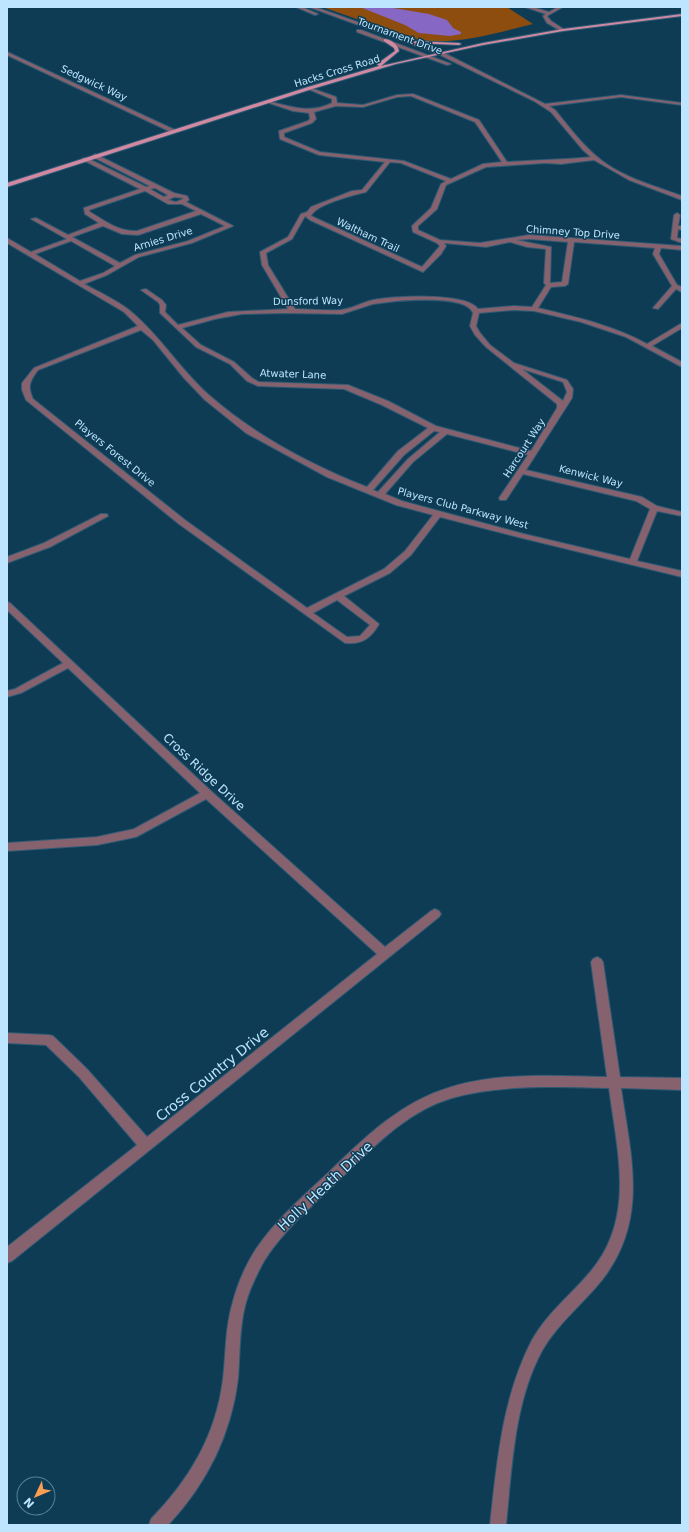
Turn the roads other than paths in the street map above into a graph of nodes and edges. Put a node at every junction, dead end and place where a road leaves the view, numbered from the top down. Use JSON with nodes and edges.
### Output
{"nodes":[{"id":1,"x":298,"y":7,"type":"edge"},
{"id":2,"x":311,"y":7,"type":"edge"},
{"id":3,"x":527,"y":7,"type":"edge"},
{"id":4,"x":561,"y":7,"type":"edge"},
{"id":5,"x":549,"y":13,"type":"junction"},
{"id":6,"x":682,"y":15,"type":"edge"},
{"id":7,"x":346,"y":26,"type":"dead end"},
{"id":8,"x":354,"y":28,"type":"dead end"},
{"id":9,"x":563,"y":30,"type":"junction"},
{"id":10,"x":386,"y":40,"type":"junction"},
{"id":11,"x":415,"y":42,"type":"junction"},
{"id":12,"x":483,"y":44,"type":"junction"},
{"id":13,"x":7,"y":53,"type":"edge"},
{"id":14,"x":440,"y":53,"type":"junction"},
{"id":15,"x":428,"y":55,"type":"junction"},
{"id":16,"x":7,"y":60,"type":"edge"},
{"id":17,"x":373,"y":69,"type":"junction"},
{"id":18,"x":496,"y":81,"type":"junction"},
{"id":19,"x":310,"y":88,"type":"junction"},
{"id":20,"x":268,"y":102,"type":"junction"},
{"id":21,"x":335,"y":104,"type":"junction"},
{"id":22,"x":682,"y":104,"type":"edge"},
{"id":23,"x":546,"y":105,"type":"junction"},
{"id":24,"x":114,"y":110,"type":"dead end"},
{"id":25,"x":311,"y":112,"type":"junction"},
{"id":26,"x":158,"y":131,"type":"dead end"},
{"id":27,"x":173,"y":131,"type":"junction"},
{"id":28,"x":163,"y":134,"type":"junction"},
{"id":29,"x":95,"y":156,"type":"junction"},
{"id":30,"x":595,"y":158,"type":"junction"},
{"id":31,"x":85,"y":159,"type":"junction"},
{"id":32,"x":389,"y":160,"type":"junction"},
{"id":33,"x":506,"y":164,"type":"junction"},
{"id":34,"x":114,"y":165,"type":"junction"},
{"id":35,"x":103,"y":168,"type":"junction"},
{"id":36,"x":138,"y":177,"type":"junction"},
{"id":37,"x":128,"y":181,"type":"junction"},
{"id":38,"x":451,"y":181,"type":"junction"},
{"id":39,"x":7,"y":185,"type":"edge"},
{"id":40,"x":155,"y":186,"type":"junction"},
{"id":41,"x":145,"y":189,"type":"junction"},
{"id":42,"x":174,"y":195,"type":"junction"},
{"id":43,"x":682,"y":198,"type":"edge"},
{"id":44,"x":165,"y":199,"type":"junction"},
{"id":45,"x":182,"y":202,"type":"junction"},
{"id":46,"x":200,"y":212,"type":"junction"},
{"id":47,"x":309,"y":214,"type":"junction"},
{"id":48,"x":677,"y":215,"type":"dead end"},
{"id":49,"x":34,"y":219,"type":"dead end"},
{"id":50,"x":105,"y":223,"type":"junction"},
{"id":51,"x":675,"y":228,"type":"junction"},
{"id":52,"x":682,"y":228,"type":"edge"},
{"id":53,"x":68,"y":237,"type":"junction"},
{"id":54,"x":7,"y":240,"type":"edge"},
{"id":55,"x":508,"y":240,"type":"junction"},
{"id":56,"x":571,"y":240,"type":"junction"},
{"id":57,"x":682,"y":241,"type":"edge"},
{"id":58,"x":439,"y":242,"type":"junction"},
{"id":59,"x":658,"y":247,"type":"junction"},
{"id":60,"x":682,"y":248,"type":"edge"},
{"id":61,"x":28,"y":252,"type":"junction"},
{"id":62,"x":119,"y":265,"type":"junction"},
{"id":63,"x":80,"y":283,"type":"junction"},
{"id":64,"x":549,"y":285,"type":"junction"},
{"id":65,"x":675,"y":286,"type":"junction"},
{"id":66,"x":144,"y":290,"type":"dead end"},
{"id":67,"x":682,"y":290,"type":"edge"},
{"id":68,"x":656,"y":308,"type":"dead end"},
{"id":69,"x":534,"y":309,"type":"junction"},
{"id":70,"x":293,"y":311,"type":"junction"},
{"id":71,"x":476,"y":311,"type":"junction"},
{"id":72,"x":681,"y":326,"type":"edge"},
{"id":73,"x":142,"y":327,"type":"junction"},
{"id":74,"x":177,"y":327,"type":"junction"},
{"id":75,"x":648,"y":346,"type":"junction"},
{"id":76,"x":511,"y":363,"type":"junction"},
{"id":77,"x":682,"y":365,"type":"edge"},
{"id":78,"x":561,"y":408,"type":"junction"},
{"id":79,"x":433,"y":428,"type":"junction"},
{"id":80,"x":446,"y":431,"type":"junction"},
{"id":81,"x":408,"y":447,"type":"junction"},
{"id":82,"x":420,"y":451,"type":"junction"},
{"id":83,"x":533,"y":454,"type":"junction"},
{"id":84,"x":394,"y":460,"type":"junction"},
{"id":85,"x":407,"y":464,"type":"junction"},
{"id":86,"x":522,"y":471,"type":"junction"},
{"id":87,"x":369,"y":490,"type":"junction"},
{"id":88,"x":380,"y":495,"type":"junction"},
{"id":89,"x":503,"y":498,"type":"dead end"},
{"id":90,"x":654,"y":508,"type":"junction"},
{"id":91,"x":439,"y":513,"type":"junction"},
{"id":92,"x":682,"y":514,"type":"edge"},
{"id":93,"x":104,"y":516,"type":"dead end"},
{"id":94,"x":7,"y":560,"type":"edge"},
{"id":95,"x":634,"y":561,"type":"junction"},
{"id":96,"x":682,"y":574,"type":"edge"},
{"id":97,"x":338,"y":596,"type":"junction"},
{"id":98,"x":7,"y":605,"type":"edge"},
{"id":99,"x":307,"y":612,"type":"junction"},
{"id":100,"x":70,"y":663,"type":"junction"},
{"id":101,"x":7,"y":694,"type":"edge"},
{"id":102,"x":207,"y":794,"type":"junction"},
{"id":103,"x":7,"y":847,"type":"edge"},
{"id":104,"x":435,"y":914,"type":"dead end"},
{"id":105,"x":385,"y":954,"type":"junction"},
{"id":106,"x":597,"y":962,"type":"dead end"},
{"id":107,"x":7,"y":1038,"type":"edge"},
{"id":108,"x":615,"y":1082,"type":"junction"},
{"id":109,"x":682,"y":1084,"type":"edge"},
{"id":110,"x":146,"y":1146,"type":"junction"},
{"id":111,"x":7,"y":1256,"type":"edge"},
{"id":112,"x":157,"y":1525,"type":"edge"},
{"id":113,"x":498,"y":1525,"type":"edge"}],
"edges":[{"from":1,"to":7,"type":"street","name":"Tournament Drive"},
{"from":2,"to":11,"type":"street","name":"Tournament Drive"},
{"from":3,"to":5,"type":"street"},
{"from":4,"to":5,"type":"street"},
{"from":5,"to":9,"type":"street"},
{"from":6,"to":9,"type":"main road","name":"Hacks Cross Road"},
{"from":8,"to":10,"type":"street","name":"Tournament Drive"},
{"from":9,"to":12,"type":"main road","name":"Hacks Cross Road"},
{"from":10,"to":15,"type":"street","name":"Tournament Drive"},
{"from":10,"to":17,"type":"main road"},
{"from":11,"to":12,"type":"main road"},
{"from":11,"to":14,"type":"street","name":"Tournament Drive"},
{"from":12,"to":14,"type":"main road","name":"Hacks Cross Road"},
{"from":13,"to":27,"type":"street","name":"Sedgwick Way"},
{"from":14,"to":15,"type":"main road","name":"Hacks Cross Road"},
{"from":14,"to":18,"type":"street","name":"Tournament Drive"},
{"from":15,"to":17,"type":"main road","name":"Hacks Cross Road"},
{"from":15,"to":18,"type":"street","name":"Tournament Drive"},
{"from":16,"to":24,"type":"street","name":"Sedgwick Way"},
{"from":17,"to":19,"type":"main road","name":"Hacks Cross Road"},
{"from":18,"to":23,"type":"street","name":"Tournament Drive"},
{"from":19,"to":20,"type":"main road","name":"Hacks Cross Road"},
{"from":19,"to":21,"type":"street"},
{"from":20,"to":25,"type":"street"},
{"from":20,"to":27,"type":"main road","name":"Hacks Cross Road"},
{"from":21,"to":25,"type":"street"},
{"from":21,"to":33,"type":"street"},
{"from":22,"to":23,"type":"street"},
{"from":23,"to":30,"type":"street","name":"Tournament Drive"},
{"from":25,"to":32,"type":"street"},
{"from":26,"to":28,"type":"street"},
{"from":27,"to":28,"type":"main road","name":"Hacks Cross Road"},
{"from":28,"to":29,"type":"main road","name":"Hacks Cross Road"},
{"from":29,"to":31,"type":"main road","name":"Hacks Cross Road"},
{"from":29,"to":34,"type":"street"},
{"from":30,"to":33,"type":"street"},
{"from":30,"to":43,"type":"street","name":"Tournament Drive"},
{"from":31,"to":35,"type":"street"},
{"from":31,"to":39,"type":"main road","name":"Hacks Cross Road"},
{"from":32,"to":38,"type":"street"},
{"from":32,"to":47,"type":"street"},
{"from":33,"to":38,"type":"street"},
{"from":34,"to":35,"type":"street"},
{"from":34,"to":36,"type":"street"},
{"from":35,"to":37,"type":"street"},
{"from":36,"to":37,"type":"street"},
{"from":36,"to":40,"type":"street"},
{"from":37,"to":41,"type":"street"},
{"from":38,"to":58,"type":"street"},
{"from":40,"to":41,"type":"street"},
{"from":40,"to":42,"type":"street"},
{"from":41,"to":44,"type":"street"},
{"from":41,"to":50,"type":"street"},
{"from":42,"to":44,"type":"street"},
{"from":42,"to":45,"type":"street"},
{"from":44,"to":45,"type":"street"},
{"from":45,"to":46,"type":"street"},
{"from":46,"to":50,"type":"street"},
{"from":46,"to":62,"type":"street","name":"Arnies Drive"},
{"from":47,"to":58,"type":"street","name":"Waltham Trail"},
{"from":47,"to":70,"type":"street"},
{"from":48,"to":51,"type":"street"},
{"from":49,"to":53,"type":"street"},
{"from":50,"to":53,"type":"street"},
{"from":51,"to":52,"type":"street"},
{"from":51,"to":57,"type":"street"},
{"from":53,"to":61,"type":"street"},
{"from":53,"to":62,"type":"street"},
{"from":54,"to":61,"type":"street","name":"Players Club Parkway West"},
{"from":55,"to":56,"type":"street","name":"Chimney Top Drive"},
{"from":55,"to":58,"type":"street","name":"Chimney Top Drive"},
{"from":55,"to":64,"type":"street"},
{"from":56,"to":59,"type":"street","name":"Chimney Top Drive"},
{"from":56,"to":64,"type":"street"},
{"from":59,"to":60,"type":"street","name":"Chimney Top Drive"},
{"from":59,"to":65,"type":"street"},
{"from":61,"to":63,"type":"street","name":"Players Club Parkway West"},
{"from":62,"to":63,"type":"street","name":"Arnies Drive"},
{"from":63,"to":73,"type":"street","name":"Players Club Parkway West"},
{"from":64,"to":69,"type":"street"},
{"from":65,"to":67,"type":"street"},
{"from":65,"to":68,"type":"street"},
{"from":66,"to":74,"type":"street","name":"Atwater Lane"},
{"from":69,"to":71,"type":"street"},
{"from":69,"to":75,"type":"street"},
{"from":70,"to":71,"type":"street","name":"Dunsford Way"},
{"from":70,"to":74,"type":"street","name":"Dunsford Way"},
{"from":71,"to":76,"type":"street","name":"Harcourt Way"},
{"from":72,"to":75,"type":"street"},
{"from":73,"to":87,"type":"street","name":"Players Club Parkway West"},
{"from":73,"to":99,"type":"street","name":"Players Forest Drive"},
{"from":74,"to":79,"type":"street","name":"Atwater Lane"},
{"from":75,"to":77,"type":"street"},
{"from":76,"to":78,"type":"street","name":"Harcourt Way"},
{"from":76,"to":78,"type":"street","name":"Harcourt Way"},
{"from":78,"to":83,"type":"street","name":"Harcourt Way"},
{"from":79,"to":80,"type":"street","name":"Atwater Lane"},
{"from":79,"to":81,"type":"street"},
{"from":80,"to":82,"type":"street"},
{"from":80,"to":83,"type":"street"},
{"from":81,"to":82,"type":"street"},
{"from":81,"to":84,"type":"street"},
{"from":82,"to":85,"type":"street"},
{"from":83,"to":86,"type":"street","name":"Harcourt Way"},
{"from":84,"to":85,"type":"street"},
{"from":84,"to":87,"type":"street"},
{"from":85,"to":88,"type":"street"},
{"from":86,"to":89,"type":"street","name":"Harcourt Way"},
{"from":86,"to":90,"type":"street","name":"Kenwick Way"},
{"from":87,"to":88,"type":"street","name":"Players Club Parkway West"},
{"from":88,"to":91,"type":"street","name":"Players Club Parkway West"},
{"from":90,"to":92,"type":"street","name":"Kenwick Way"},
{"from":90,"to":95,"type":"street"},
{"from":91,"to":95,"type":"street","name":"Players Club Parkway West"},
{"from":91,"to":97,"type":"street"},
{"from":93,"to":94,"type":"street"},
{"from":95,"to":96,"type":"street","name":"Players Club Parkway West"},
{"from":97,"to":99,"type":"street"},
{"from":97,"to":99,"type":"street","name":"Players Forest Drive"},
{"from":98,"to":100,"type":"street","name":"Cross Ridge Drive"},
{"from":100,"to":101,"type":"street"},
{"from":100,"to":102,"type":"street","name":"Cross Ridge Drive"},
{"from":102,"to":103,"type":"street"},
{"from":102,"to":105,"type":"street","name":"Cross Ridge Drive"},
{"from":104,"to":105,"type":"street","name":"Cross Country Drive"},
{"from":105,"to":110,"type":"street","name":"Cross Country Drive"},
{"from":106,"to":108,"type":"street"},
{"from":107,"to":110,"type":"street"},
{"from":108,"to":109,"type":"street","name":"Holly Heath Drive"},
{"from":108,"to":112,"type":"street","name":"Holly Heath Drive"},
{"from":108,"to":113,"type":"street"},
{"from":110,"to":111,"type":"street","name":"Cross Country Drive"}]}
